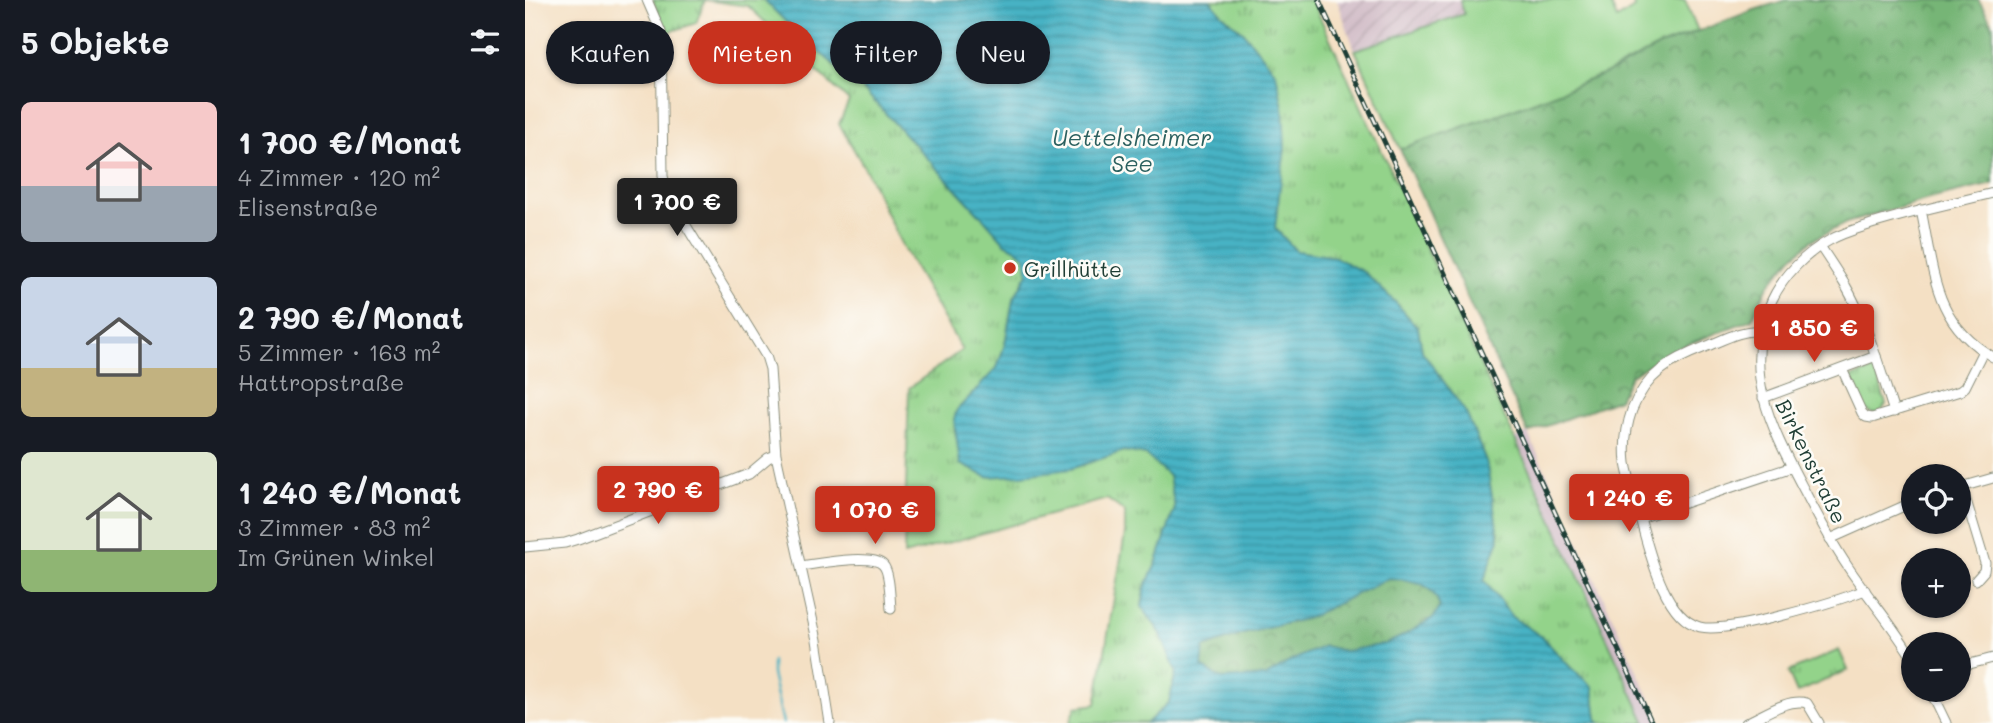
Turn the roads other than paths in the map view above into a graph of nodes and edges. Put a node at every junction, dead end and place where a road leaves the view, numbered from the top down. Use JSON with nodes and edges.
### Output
{"nodes":[{"id":1,"x":647,"y":0,"type":"edge"},
{"id":2,"x":1993,"y":193,"type":"edge"},
{"id":3,"x":1921,"y":210,"type":"junction"},
{"id":4,"x":1820,"y":246,"type":"junction"},
{"id":5,"x":1761,"y":331,"type":"junction"},
{"id":6,"x":1983,"y":351,"type":"junction"},
{"id":7,"x":1876,"y":356,"type":"junction"},
{"id":8,"x":1993,"y":357,"type":"edge"},
{"id":9,"x":1842,"y":369,"type":"junction"},
{"id":10,"x":1763,"y":398,"type":"junction"},
{"id":11,"x":1894,"y":412,"type":"junction"},
{"id":12,"x":776,"y":456,"type":"junction"},
{"id":13,"x":1792,"y":467,"type":"junction"},
{"id":14,"x":1993,"y":478,"type":"edge"},
{"id":15,"x":1971,"y":484,"type":"edge"},
{"id":16,"x":1901,"y":507,"type":"edge"},
{"id":17,"x":1640,"y":517,"type":"junction"},
{"id":18,"x":1971,"y":520,"type":"edge"},
{"id":19,"x":1831,"y":539,"type":"junction"},
{"id":20,"x":525,"y":547,"type":"edge"},
{"id":21,"x":801,"y":566,"type":"junction"},
{"id":22,"x":1976,"y":580,"type":"dead end"},
{"id":23,"x":1865,"y":590,"type":"junction"},
{"id":24,"x":891,"y":609,"type":"dead end"},
{"id":25,"x":1901,"y":640,"type":"edge"},
{"id":26,"x":1993,"y":658,"type":"edge"},
{"id":27,"x":1971,"y":664,"type":"edge"},
{"id":28,"x":1936,"y":702,"type":"edge"},
{"id":29,"x":830,"y":723,"type":"edge"},
{"id":30,"x":1746,"y":723,"type":"edge"},
{"id":31,"x":1819,"y":723,"type":"edge"},
{"id":32,"x":1946,"y":723,"type":"edge"}],
"edges":[{"from":1,"to":12,"type":"street"},
{"from":2,"to":3,"type":"street","name":"Birkenstraße"},
{"from":3,"to":4,"type":"street","name":"Birkenstraße"},
{"from":3,"to":6,"type":"street"},
{"from":4,"to":5,"type":"street","name":"Birkenstraße"},
{"from":4,"to":7,"type":"street"},
{"from":5,"to":10,"type":"street","name":"Birkenstraße"},
{"from":5,"to":17,"type":"street"},
{"from":6,"to":8,"type":"street"},
{"from":6,"to":11,"type":"street"},
{"from":7,"to":9,"type":"street"},
{"from":7,"to":11,"type":"street"},
{"from":9,"to":10,"type":"street"},
{"from":9,"to":11,"type":"street"},
{"from":10,"to":13,"type":"street","name":"Birkenstraße"},
{"from":12,"to":20,"type":"street"},
{"from":12,"to":21,"type":"street"},
{"from":13,"to":17,"type":"street"},
{"from":13,"to":19,"type":"street","name":"Birkenstraße"},
{"from":14,"to":15,"type":"street"},
{"from":16,"to":19,"type":"street"},
{"from":17,"to":23,"type":"street"},
{"from":18,"to":22,"type":"street"},
{"from":19,"to":23,"type":"street","name":"Birkenstraße"},
{"from":21,"to":24,"type":"street"},
{"from":21,"to":29,"type":"street"},
{"from":23,"to":25,"type":"street","name":"Birkenstraße"},
{"from":26,"to":27,"type":"street"},
{"from":28,"to":32,"type":"street"},
{"from":30,"to":31,"type":"street"}]}
